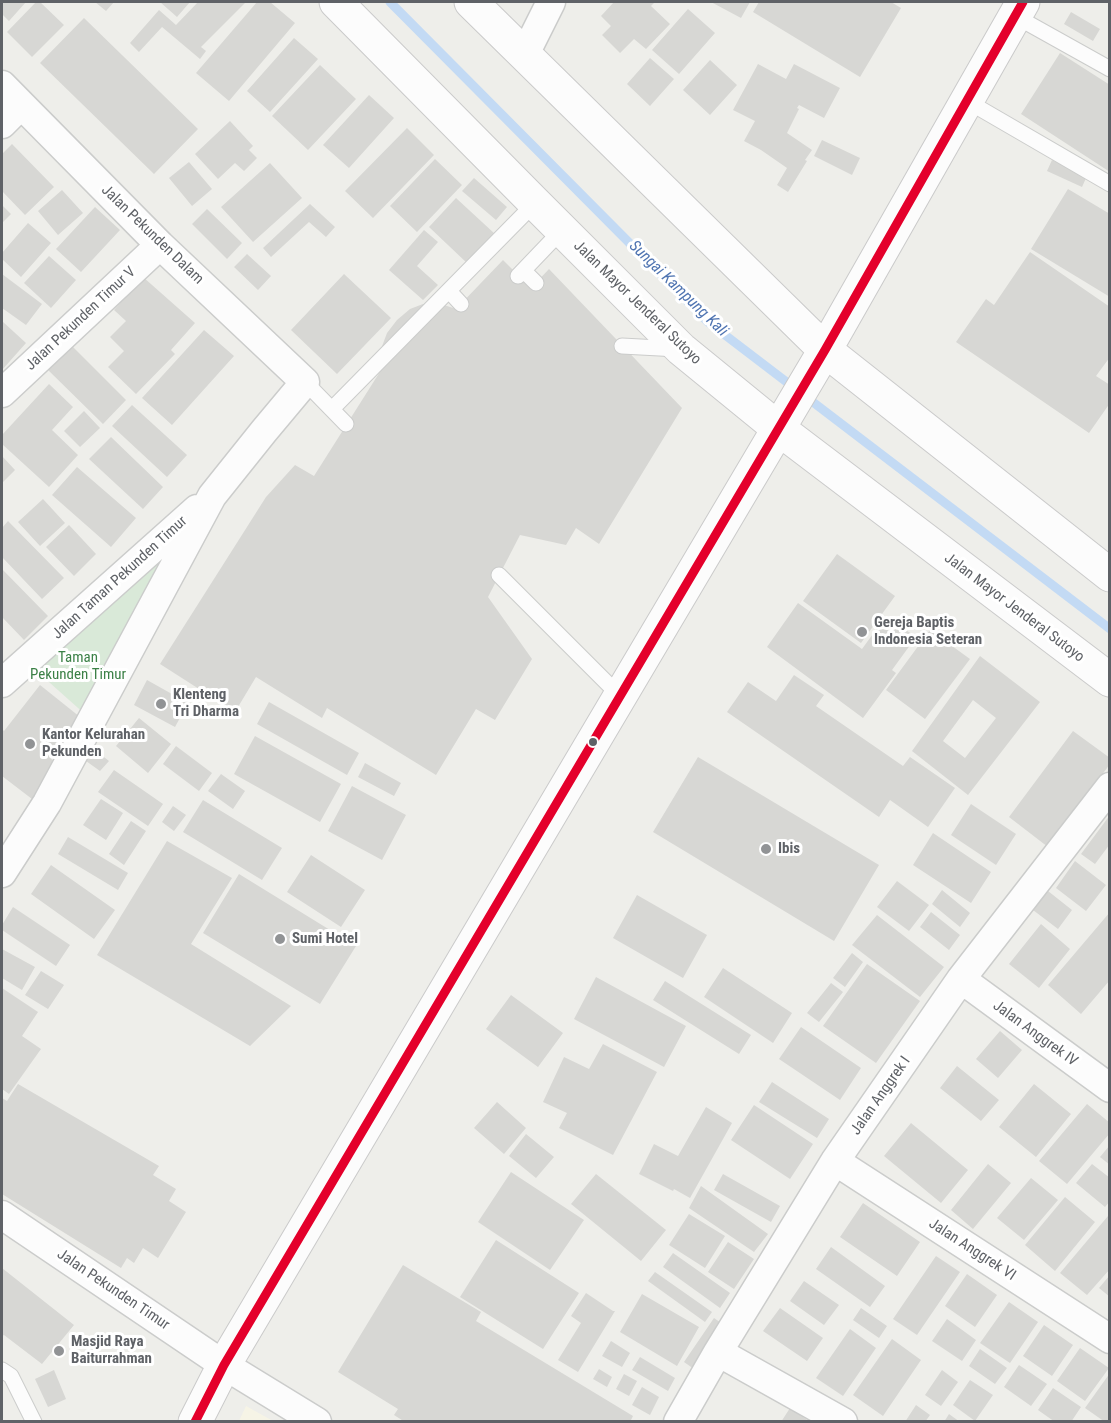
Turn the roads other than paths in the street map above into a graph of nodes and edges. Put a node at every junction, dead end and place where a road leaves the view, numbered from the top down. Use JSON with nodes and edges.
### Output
{"nodes":[{"id":1,"x":336,"y":2,"type":"edge"},
{"id":2,"x":471,"y":2,"type":"edge"},
{"id":3,"x":551,"y":2,"type":"edge"},
{"id":4,"x":1019,"y":9,"type":"edge"},
{"id":5,"x":525,"y":54,"type":"junction"},
{"id":6,"x":1110,"y":69,"type":"edge"},
{"id":7,"x":967,"y":101,"type":"junction"},
{"id":8,"x":8,"y":105,"type":"edge"},
{"id":9,"x":1110,"y":184,"type":"edge"},
{"id":10,"x":534,"y":203,"type":"junction"},
{"id":11,"x":562,"y":230,"type":"junction"},
{"id":12,"x":160,"y":245,"type":"junction"},
{"id":13,"x":536,"y":283,"type":"dead end"},
{"id":14,"x":449,"y":291,"type":"junction"},
{"id":15,"x":461,"y":303,"type":"dead end"},
{"id":16,"x":622,"y":346,"type":"dead end"},
{"id":17,"x":681,"y":349,"type":"junction"},
{"id":18,"x":824,"y":352,"type":"junction"},
{"id":19,"x":305,"y":382,"type":"junction"},
{"id":20,"x":2,"y":393,"type":"edge"},
{"id":21,"x":332,"y":409,"type":"junction"},
{"id":22,"x":783,"y":421,"type":"junction"},
{"id":23,"x":346,"y":424,"type":"dead end"},
{"id":24,"x":212,"y":496,"type":"junction"},
{"id":25,"x":1110,"y":574,"type":"edge"},
{"id":26,"x":499,"y":576,"type":"dead end"},
{"id":27,"x":1110,"y":680,"type":"edge"},
{"id":28,"x":2,"y":683,"type":"edge"},
{"id":29,"x":620,"y":696,"type":"junction"},
{"id":30,"x":1110,"y":787,"type":"edge"},
{"id":31,"x":2,"y":873,"type":"edge"},
{"id":32,"x":962,"y":979,"type":"junction"},
{"id":33,"x":1110,"y":1088,"type":"edge"},
{"id":34,"x":836,"y":1161,"type":"junction"},
{"id":35,"x":2,"y":1215,"type":"edge"},
{"id":36,"x":1110,"y":1339,"type":"edge"},
{"id":37,"x":718,"y":1352,"type":"junction"},
{"id":38,"x":224,"y":1365,"type":"junction"},
{"id":39,"x":2,"y":1370,"type":"edge"},
{"id":40,"x":302,"y":1417,"type":"edge"},
{"id":41,"x":34,"y":1422,"type":"edge"},
{"id":42,"x":195,"y":1422,"type":"edge"},
{"id":43,"x":678,"y":1422,"type":"edge"},
{"id":44,"x":843,"y":1422,"type":"edge"}],
"edges":[{"from":1,"to":10,"type":"main road","name":"Jalan Mayor Jenderal Sutoyo"},
{"from":2,"to":5,"type":"main road"},
{"from":3,"to":5,"type":"street"},
{"from":4,"to":6,"type":"lane"},
{"from":4,"to":7,"type":"main road"},
{"from":5,"to":18,"type":"main road"},
{"from":7,"to":9,"type":"lane"},
{"from":7,"to":18,"type":"main road"},
{"from":8,"to":12,"type":"street","name":"Jalan Pekunden Dalam"},
{"from":10,"to":11,"type":"main road","name":"Jalan Mayor Jenderal Sutoyo"},
{"from":10,"to":14,"type":"lane"},
{"from":11,"to":13,"type":"lane"},
{"from":11,"to":17,"type":"main road","name":"Jalan Mayor Jenderal Sutoyo"},
{"from":12,"to":19,"type":"street","name":"Jalan Pekunden Dalam"},
{"from":12,"to":20,"type":"street","name":"Jalan Pekunden Timur V"},
{"from":14,"to":15,"type":"lane"},
{"from":14,"to":21,"type":"lane"},
{"from":16,"to":17,"type":"lane"},
{"from":17,"to":22,"type":"main road","name":"Jalan Mayor Jenderal Sutoyo"},
{"from":18,"to":22,"type":"main road"},
{"from":18,"to":25,"type":"main road"},
{"from":19,"to":21,"type":"lane"},
{"from":19,"to":24,"type":"street","name":"Jalan Taman Pekunden Timur"},
{"from":21,"to":23,"type":"lane"},
{"from":22,"to":27,"type":"main road","name":"Jalan Mayor Jenderal Sutoyo"},
{"from":22,"to":29,"type":"main road"},
{"from":24,"to":28,"type":"street","name":"Jalan Taman Pekunden Timur"},
{"from":24,"to":31,"type":"street","name":"Jalan Taman Pekunden Timur"},
{"from":26,"to":29,"type":"lane"},
{"from":29,"to":38,"type":"main road"},
{"from":30,"to":32,"type":"street","name":"Jalan Anggrek I"},
{"from":32,"to":33,"type":"street","name":"Jalan Anggrek IV"},
{"from":32,"to":34,"type":"street","name":"Jalan Anggrek I"},
{"from":34,"to":36,"type":"street","name":"Jalan Anggrek VI"},
{"from":34,"to":37,"type":"street","name":"Jalan Anggrek I"},
{"from":35,"to":38,"type":"street","name":"Jalan Pekunden Timur"},
{"from":37,"to":43,"type":"street","name":"Jalan Anggrek I"},
{"from":37,"to":44,"type":"street"},
{"from":38,"to":40,"type":"street","name":"Jalan Pekunden Timur"},
{"from":38,"to":42,"type":"main road"},
{"from":39,"to":41,"type":"lane"}]}
